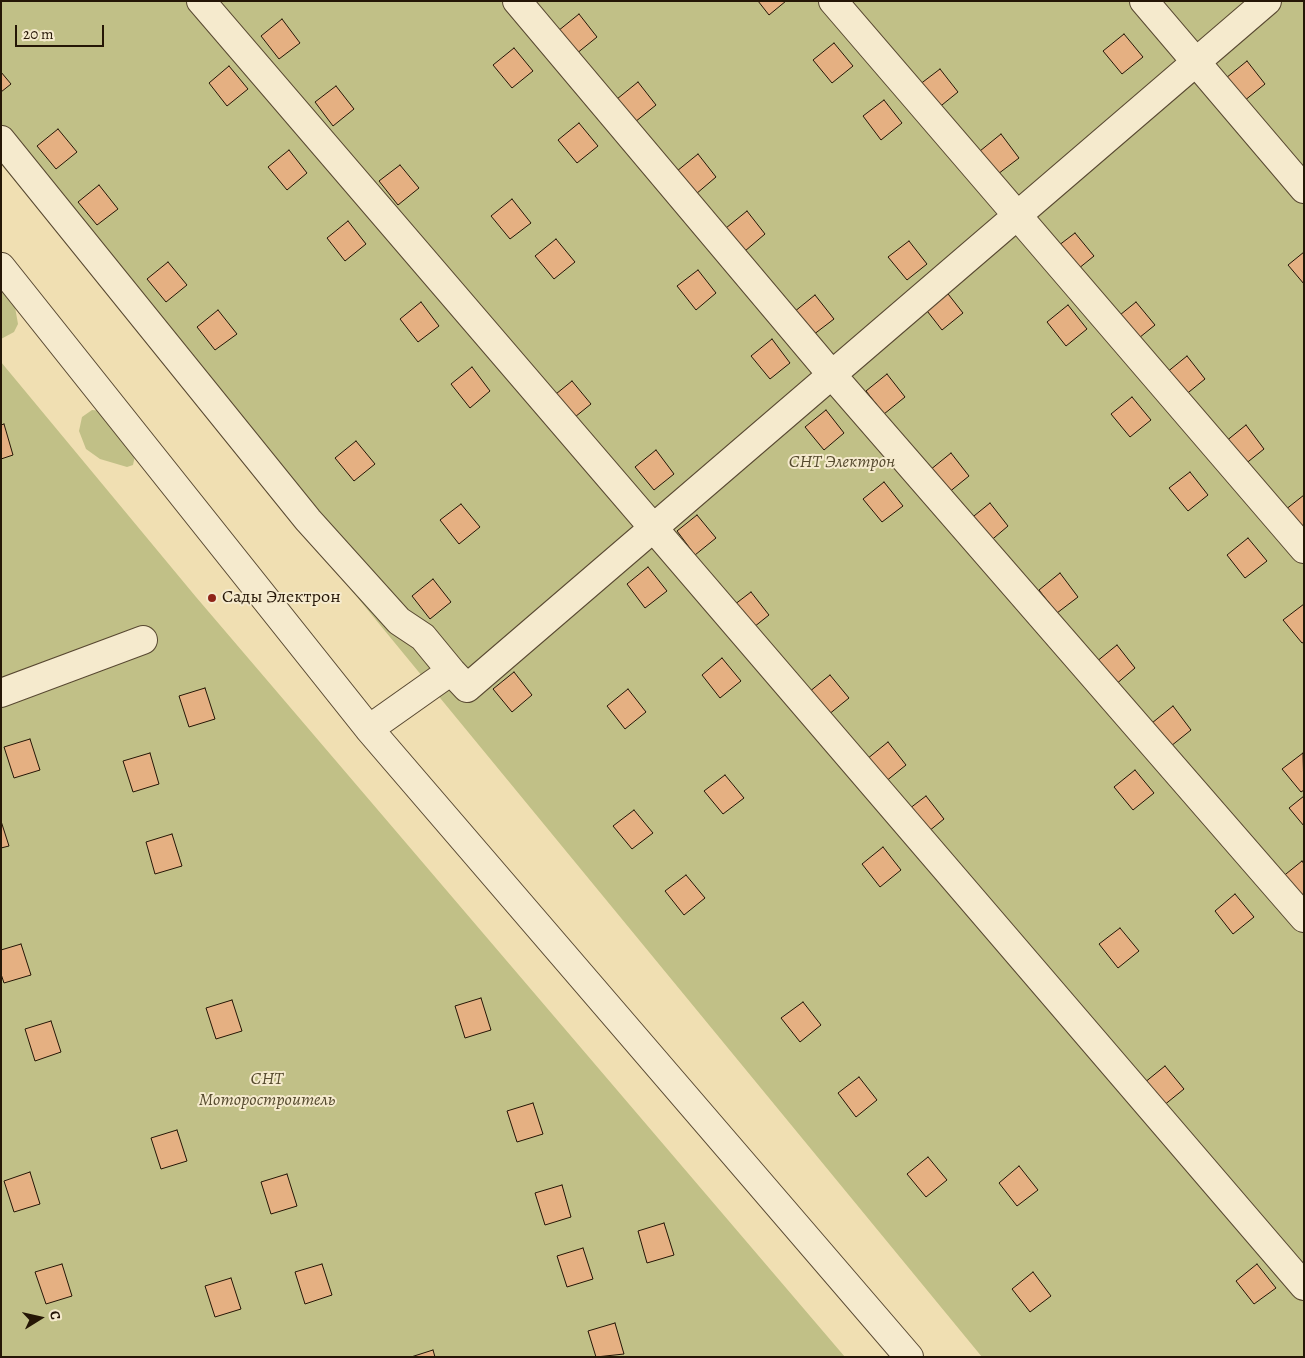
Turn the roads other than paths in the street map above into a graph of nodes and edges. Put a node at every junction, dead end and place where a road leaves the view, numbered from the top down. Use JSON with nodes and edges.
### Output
{"nodes":[{"id":1,"x":201,"y":1,"type":"edge"},
{"id":2,"x":517,"y":1,"type":"edge"},
{"id":3,"x":833,"y":1,"type":"edge"},
{"id":4,"x":1144,"y":1,"type":"edge"},
{"id":5,"x":1267,"y":1,"type":"edge"},
{"id":6,"x":1196,"y":63,"type":"junction"},
{"id":7,"x":1,"y":140,"type":"edge"},
{"id":8,"x":1304,"y":189,"type":"edge"},
{"id":9,"x":1017,"y":216,"type":"junction"},
{"id":10,"x":1,"y":267,"type":"edge"},
{"id":11,"x":832,"y":375,"type":"junction"},
{"id":12,"x":654,"y":528,"type":"junction"},
{"id":13,"x":1304,"y":549,"type":"edge"},
{"id":14,"x":143,"y":640,"type":"dead end"},
{"id":15,"x":450,"y":671,"type":"junction"},
{"id":16,"x":1,"y":693,"type":"edge"},
{"id":17,"x":369,"y":729,"type":"junction"},
{"id":18,"x":1304,"y":918,"type":"edge"},
{"id":19,"x":1304,"y":1286,"type":"edge"},
{"id":20,"x":909,"y":1357,"type":"edge"}],
"edges":[{"from":1,"to":12,"type":"street"},
{"from":2,"to":11,"type":"street"},
{"from":3,"to":9,"type":"street"},
{"from":4,"to":6,"type":"street"},
{"from":5,"to":6,"type":"street"},
{"from":6,"to":8,"type":"street"},
{"from":6,"to":9,"type":"street"},
{"from":7,"to":15,"type":"street"},
{"from":9,"to":11,"type":"street"},
{"from":9,"to":13,"type":"street"},
{"from":10,"to":17,"type":"street"},
{"from":11,"to":12,"type":"street"},
{"from":11,"to":18,"type":"street"},
{"from":12,"to":15,"type":"street"},
{"from":12,"to":19,"type":"street"},
{"from":14,"to":16,"type":"street"},
{"from":15,"to":17,"type":"street"},
{"from":17,"to":20,"type":"street"}]}
